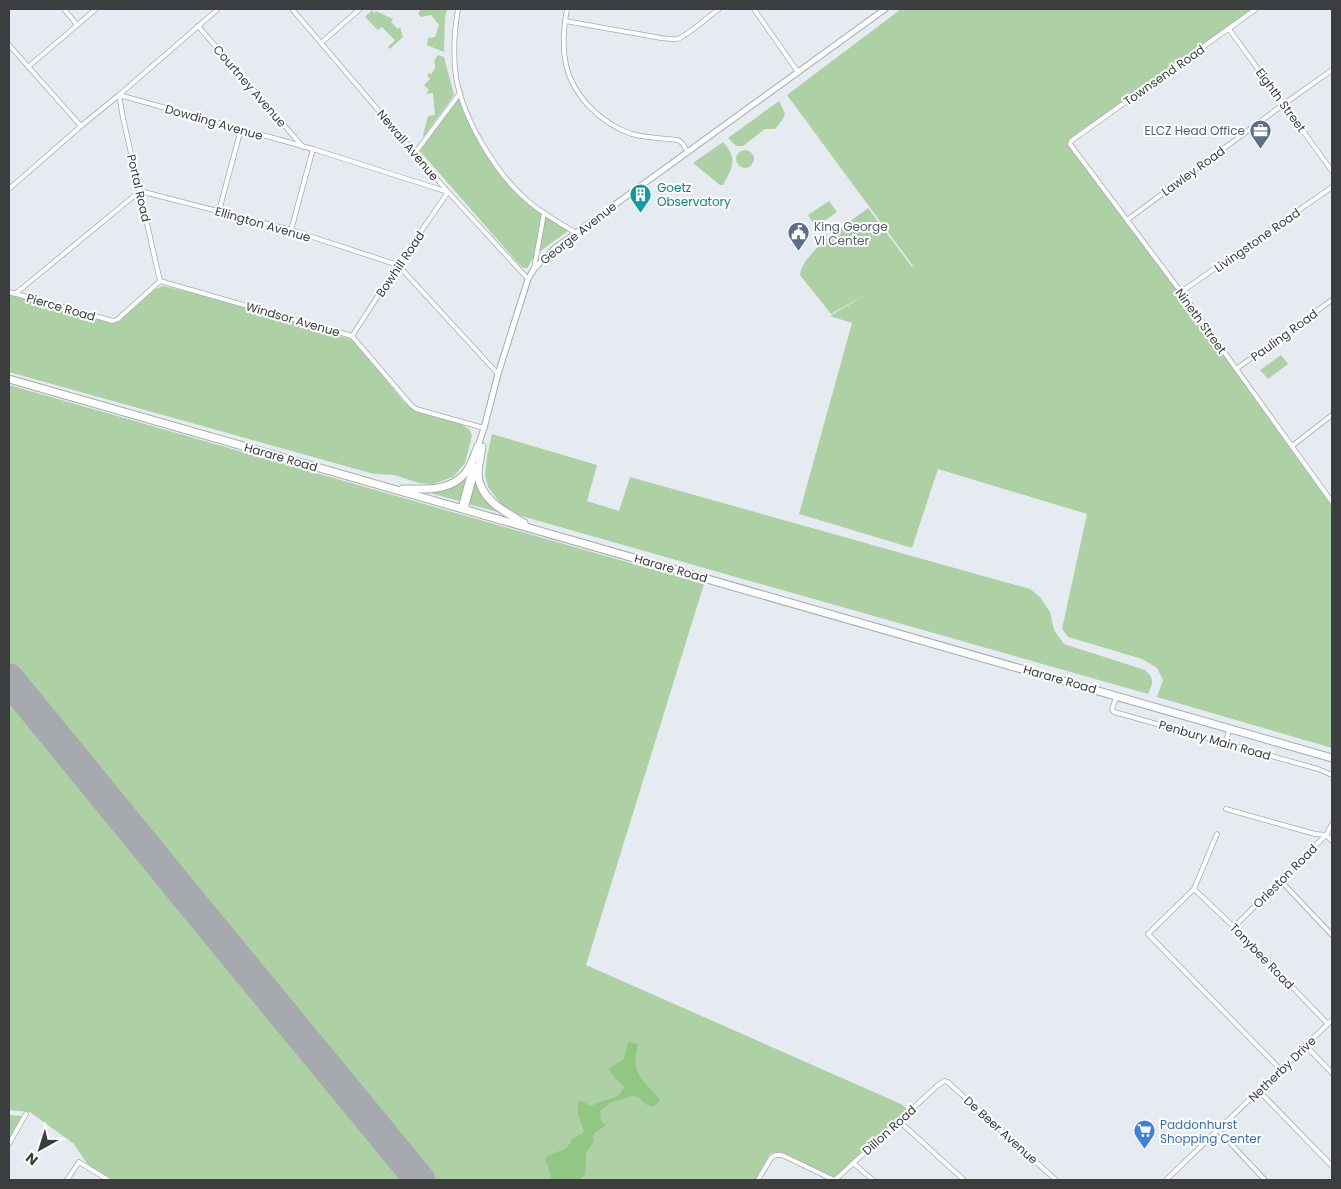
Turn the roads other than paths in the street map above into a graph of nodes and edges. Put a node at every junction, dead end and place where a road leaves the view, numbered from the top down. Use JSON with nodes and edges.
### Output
{"nodes":[{"id":1,"x":64,"y":9,"type":"edge"},
{"id":2,"x":96,"y":9,"type":"edge"},
{"id":3,"x":218,"y":9,"type":"edge"},
{"id":4,"x":292,"y":9,"type":"edge"},
{"id":5,"x":360,"y":9,"type":"edge"},
{"id":6,"x":458,"y":9,"type":"edge"},
{"id":7,"x":567,"y":9,"type":"edge"},
{"id":8,"x":719,"y":9,"type":"edge"},
{"id":9,"x":754,"y":9,"type":"edge"},
{"id":10,"x":885,"y":9,"type":"edge"},
{"id":11,"x":1256,"y":9,"type":"edge"},
{"id":12,"x":565,"y":21,"type":"junction"},
{"id":13,"x":77,"y":25,"type":"junction"},
{"id":14,"x":198,"y":26,"type":"junction"},
{"id":15,"x":1229,"y":29,"type":"junction"},
{"id":16,"x":322,"y":42,"type":"junction"},
{"id":17,"x":9,"y":45,"type":"edge"},
{"id":18,"x":28,"y":67,"type":"junction"},
{"id":19,"x":1332,"y":70,"type":"edge"},
{"id":20,"x":798,"y":72,"type":"junction"},
{"id":21,"x":460,"y":93,"type":"junction"},
{"id":22,"x":119,"y":95,"type":"junction"},
{"id":23,"x":1284,"y":104,"type":"junction"},
{"id":24,"x":80,"y":126,"type":"junction"},
{"id":25,"x":241,"y":129,"type":"junction"},
{"id":26,"x":1071,"y":142,"type":"joint"},
{"id":27,"x":303,"y":147,"type":"junction"},
{"id":28,"x":313,"y":150,"type":"junction"},
{"id":29,"x":688,"y":152,"type":"junction"},
{"id":30,"x":415,"y":153,"type":"junction"},
{"id":31,"x":1332,"y":171,"type":"edge"},
{"id":32,"x":1332,"y":187,"type":"edge"},
{"id":33,"x":9,"y":189,"type":"edge"},
{"id":34,"x":140,"y":190,"type":"junction"},
{"id":35,"x":448,"y":192,"type":"junction"},
{"id":36,"x":219,"y":211,"type":"junction"},
{"id":37,"x":544,"y":213,"type":"junction"},
{"id":38,"x":1127,"y":220,"type":"junction"},
{"id":39,"x":291,"y":230,"type":"junction"},
{"id":40,"x":576,"y":233,"type":"junction"},
{"id":41,"x":398,"y":265,"type":"junction"},
{"id":42,"x":534,"y":269,"type":"junction"},
{"id":43,"x":528,"y":279,"type":"junction"},
{"id":44,"x":160,"y":281,"type":"junction"},
{"id":45,"x":9,"y":292,"type":"edge"},
{"id":46,"x":1181,"y":292,"type":"junction"},
{"id":47,"x":16,"y":294,"type":"junction"},
{"id":48,"x":1332,"y":300,"type":"edge"},
{"id":49,"x":352,"y":336,"type":"junction"},
{"id":50,"x":1236,"y":369,"type":"junction"},
{"id":51,"x":498,"y":374,"type":"junction"},
{"id":52,"x":9,"y":379,"type":"edge"},
{"id":53,"x":1332,"y":415,"type":"edge"},
{"id":54,"x":484,"y":431,"type":"junction"},
{"id":55,"x":480,"y":446,"type":"junction"},
{"id":56,"x":1292,"y":446,"type":"junction"},
{"id":57,"x":392,"y":489,"type":"junction"},
{"id":58,"x":1332,"y":502,"type":"edge"},
{"id":59,"x":463,"y":508,"type":"junction"},
{"id":60,"x":535,"y":530,"type":"junction"},
{"id":61,"x":1117,"y":695,"type":"junction"},
{"id":62,"x":1230,"y":728,"type":"junction"},
{"id":63,"x":1225,"y":743,"type":"junction"},
{"id":64,"x":1332,"y":758,"type":"edge"},
{"id":65,"x":1332,"y":775,"type":"edge"},
{"id":66,"x":1226,"y":809,"type":"dead end"},
{"id":67,"x":1332,"y":824,"type":"edge"},
{"id":68,"x":1217,"y":834,"type":"dead end"},
{"id":69,"x":1326,"y":835,"type":"junction"},
{"id":70,"x":1332,"y":841,"type":"edge"},
{"id":71,"x":1281,"y":881,"type":"junction"},
{"id":72,"x":1194,"y":889,"type":"junction"},
{"id":73,"x":1234,"y":926,"type":"junction"},
{"id":74,"x":1332,"y":935,"type":"edge"},
{"id":75,"x":1332,"y":1020,"type":"edge"},
{"id":76,"x":1328,"y":1024,"type":"junction"},
{"id":77,"x":1305,"y":1045,"type":"junction"},
{"id":78,"x":1280,"y":1069,"type":"junction"},
{"id":79,"x":1332,"y":1073,"type":"edge"},
{"id":80,"x":944,"y":1081,"type":"joint"},
{"id":81,"x":1259,"y":1091,"type":"junction"},
{"id":82,"x":26,"y":1114,"type":"dead end"},
{"id":83,"x":899,"y":1121,"type":"junction"},
{"id":84,"x":1218,"y":1130,"type":"junction"},
{"id":85,"x":9,"y":1144,"type":"edge"},
{"id":86,"x":853,"y":1163,"type":"junction"},
{"id":87,"x":1332,"y":1166,"type":"edge"},
{"id":88,"x":1172,"y":1178,"type":"edge"},
{"id":89,"x":67,"y":1180,"type":"edge"},
{"id":90,"x":108,"y":1180,"type":"edge"},
{"id":91,"x":758,"y":1180,"type":"edge"},
{"id":92,"x":834,"y":1180,"type":"edge"},
{"id":93,"x":873,"y":1180,"type":"edge"},
{"id":94,"x":964,"y":1180,"type":"edge"},
{"id":95,"x":1056,"y":1180,"type":"edge"},
{"id":96,"x":1166,"y":1180,"type":"edge"},
{"id":97,"x":1265,"y":1180,"type":"edge"}],
"edges":[{"from":1,"to":13,"type":"street"},
{"from":2,"to":13,"type":"street"},
{"from":3,"to":14,"type":"street"},
{"from":4,"to":16,"type":"street","name":"Newall Avenue"},
{"from":5,"to":16,"type":"street"},
{"from":6,"to":21,"type":"street"},
{"from":7,"to":12,"type":"street"},
{"from":8,"to":12,"type":"street"},
{"from":9,"to":20,"type":"street"},
{"from":10,"to":20,"type":"main road","name":"George Avenue"},
{"from":11,"to":15,"type":"street","name":"Townsend Road"},
{"from":12,"to":29,"type":"street"},
{"from":13,"to":18,"type":"street"},
{"from":14,"to":22,"type":"street"},
{"from":14,"to":27,"type":"street","name":"Courtney Avenue"},
{"from":15,"to":23,"type":"street","name":"Eighth Street"},
{"from":15,"to":26,"type":"street","name":"Townsend Road"},
{"from":16,"to":30,"type":"street","name":"Newall Avenue"},
{"from":17,"to":18,"type":"street"},
{"from":18,"to":24,"type":"street"},
{"from":19,"to":23,"type":"street","name":"Lawley Road"},
{"from":20,"to":29,"type":"main road","name":"George Avenue"},
{"from":21,"to":30,"type":"street"},
{"from":21,"to":37,"type":"street"},
{"from":22,"to":24,"type":"street"},
{"from":22,"to":25,"type":"street","name":"Dowding Avenue"},
{"from":22,"to":34,"type":"street","name":"Portal Road"},
{"from":23,"to":31,"type":"street","name":"Eighth Street"},
{"from":23,"to":38,"type":"street","name":"Lawley Road"},
{"from":24,"to":33,"type":"street"},
{"from":25,"to":27,"type":"street","name":"Dowding Avenue"},
{"from":25,"to":36,"type":"street"},
{"from":26,"to":38,"type":"street","name":"Nineth Street"},
{"from":27,"to":28,"type":"street","name":"Dowding Avenue"},
{"from":28,"to":35,"type":"street","name":"Dowding Avenue"},
{"from":28,"to":39,"type":"street"},
{"from":29,"to":40,"type":"main road","name":"George Avenue"},
{"from":30,"to":35,"type":"street","name":"Newall Avenue"},
{"from":32,"to":46,"type":"street","name":"Livingstone Road"},
{"from":34,"to":36,"type":"street","name":"Ellington Avenue"},
{"from":34,"to":44,"type":"street","name":"Portal Road"},
{"from":34,"to":47,"type":"street"},
{"from":35,"to":41,"type":"street","name":"Bowhill Road"},
{"from":35,"to":43,"type":"street","name":"Newall Avenue"},
{"from":36,"to":39,"type":"street","name":"Ellington Avenue"},
{"from":37,"to":40,"type":"street"},
{"from":37,"to":42,"type":"street"},
{"from":38,"to":46,"type":"street","name":"Nineth Street"},
{"from":39,"to":41,"type":"street","name":"Ellington Avenue"},
{"from":40,"to":42,"type":"main road","name":"George Avenue"},
{"from":41,"to":49,"type":"street","name":"Bowhill Road"},
{"from":41,"to":51,"type":"street","name":"Ellington Avenue"},
{"from":42,"to":43,"type":"main road","name":"George Avenue"},
{"from":43,"to":51,"type":"main road","name":"George Avenue"},
{"from":44,"to":47,"type":"street","name":"Pierce Road"},
{"from":44,"to":49,"type":"street","name":"Windsor Avenue"},
{"from":45,"to":47,"type":"street","name":"Pierce Road"},
{"from":46,"to":50,"type":"street","name":"Nineth Street"},
{"from":48,"to":50,"type":"street","name":"Pauling Road"},
{"from":49,"to":54,"type":"street","name":"Windsor Avenue"},
{"from":50,"to":56,"type":"street","name":"Nineth Street"},
{"from":51,"to":54,"type":"main road","name":"George Avenue"},
{"from":52,"to":57,"type":"highway","name":"Harare Road"},
{"from":53,"to":56,"type":"street"},
{"from":54,"to":55,"type":"main road","name":"George Avenue"},
{"from":55,"to":57,"type":"highway"},
{"from":55,"to":59,"type":"main road","name":"George Avenue"},
{"from":55,"to":60,"type":"highway"},
{"from":56,"to":58,"type":"street","name":"Nineth Street"},
{"from":57,"to":59,"type":"highway","name":"Harare Road"},
{"from":59,"to":60,"type":"highway","name":"Harare Road"},
{"from":60,"to":61,"type":"highway","name":"Harare Road"},
{"from":61,"to":62,"type":"highway","name":"Harare Road"},
{"from":61,"to":63,"type":"street","name":"Penbury Main Road"},
{"from":62,"to":63,"type":"street"},
{"from":62,"to":64,"type":"highway","name":"Harare Road"},
{"from":63,"to":65,"type":"street","name":"Penbury Main Road"},
{"from":66,"to":69,"type":"street"},
{"from":67,"to":69,"type":"street","name":"Orleston Road"},
{"from":68,"to":72,"type":"street"},
{"from":69,"to":70,"type":"street"},
{"from":69,"to":71,"type":"street","name":"Orleston Road"},
{"from":71,"to":73,"type":"street","name":"Orleston Road"},
{"from":71,"to":74,"type":"street"},
{"from":72,"to":73,"type":"street","name":"Tonybee Road"},
{"from":72,"to":78,"type":"street"},
{"from":73,"to":76,"type":"street","name":"Tonybee Road"},
{"from":75,"to":76,"type":"street","name":"Netherby Drive"},
{"from":76,"to":77,"type":"street","name":"Netherby Drive"},
{"from":77,"to":78,"type":"street","name":"Netherby Drive"},
{"from":77,"to":79,"type":"street"},
{"from":78,"to":81,"type":"street","name":"Netherby Drive"},
{"from":80,"to":83,"type":"street","name":"Dillon Road"},
{"from":80,"to":95,"type":"street","name":"De Beer Avenue"},
{"from":81,"to":84,"type":"street","name":"Netherby Drive"},
{"from":81,"to":87,"type":"street"},
{"from":82,"to":85,"type":"street"},
{"from":83,"to":86,"type":"street","name":"Dillon Road"},
{"from":83,"to":94,"type":"street"},
{"from":84,"to":88,"type":"street","name":"Netherby Drive"},
{"from":84,"to":97,"type":"street"},
{"from":86,"to":92,"type":"street","name":"Dillon Road"},
{"from":86,"to":93,"type":"street"},
{"from":88,"to":96,"type":"street","name":"Netherby Drive"},
{"from":89,"to":90,"type":"street"},
{"from":91,"to":92,"type":"street"}]}
